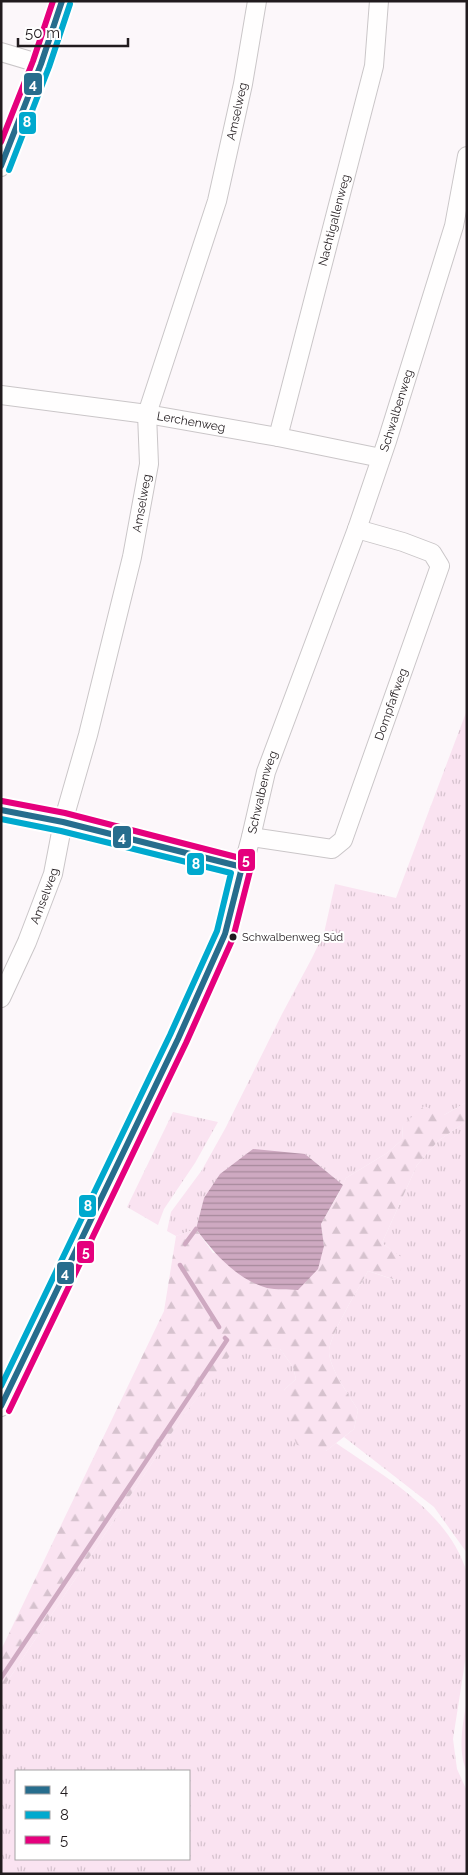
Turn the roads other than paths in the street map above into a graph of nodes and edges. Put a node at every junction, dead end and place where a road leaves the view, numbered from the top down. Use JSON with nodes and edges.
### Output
{"nodes":[{"id":1,"x":62,"y":1,"type":"edge"},
{"id":2,"x":257,"y":1,"type":"edge"},
{"id":3,"x":380,"y":1,"type":"edge"},
{"id":4,"x":1,"y":52,"type":"edge"},
{"id":5,"x":41,"y":64,"type":"junction"},
{"id":6,"x":467,"y":156,"type":"edge"},
{"id":7,"x":1,"y":167,"type":"edge"},
{"id":8,"x":1,"y":395,"type":"edge"},
{"id":9,"x":148,"y":414,"type":"junction"},
{"id":10,"x":278,"y":436,"type":"junction"},
{"id":11,"x":381,"y":458,"type":"junction"},
{"id":12,"x":357,"y":529,"type":"junction"},
{"id":13,"x":1,"y":810,"type":"edge"},
{"id":14,"x":63,"y":822,"type":"junction"},
{"id":15,"x":251,"y":837,"type":"junction"},
{"id":16,"x":242,"y":867,"type":"junction"},
{"id":17,"x":1,"y":998,"type":"edge"},
{"id":18,"x":1,"y":1407,"type":"edge"}],
"edges":[{"from":1,"to":5,"type":"street"},
{"from":2,"to":9,"type":"street","name":"Amselweg"},
{"from":3,"to":10,"type":"street","name":"Nachtigallenweg"},
{"from":4,"to":5,"type":"street"},
{"from":5,"to":7,"type":"street"},
{"from":6,"to":11,"type":"street","name":"Schwalbenweg"},
{"from":8,"to":9,"type":"street","name":"Lerchenweg"},
{"from":9,"to":10,"type":"street","name":"Lerchenweg"},
{"from":9,"to":14,"type":"street","name":"Amselweg"},
{"from":10,"to":11,"type":"street","name":"Lerchenweg"},
{"from":11,"to":12,"type":"street","name":"Schwalbenweg"},
{"from":12,"to":15,"type":"street","name":"Schwalbenweg"},
{"from":12,"to":15,"type":"street","name":"Dompfaffweg"},
{"from":13,"to":14,"type":"street"},
{"from":14,"to":16,"type":"street"},
{"from":14,"to":17,"type":"street","name":"Amselweg"},
{"from":15,"to":16,"type":"street","name":"Schwalbenweg"},
{"from":16,"to":18,"type":"street","name":"Schwalbenweg"}]}
